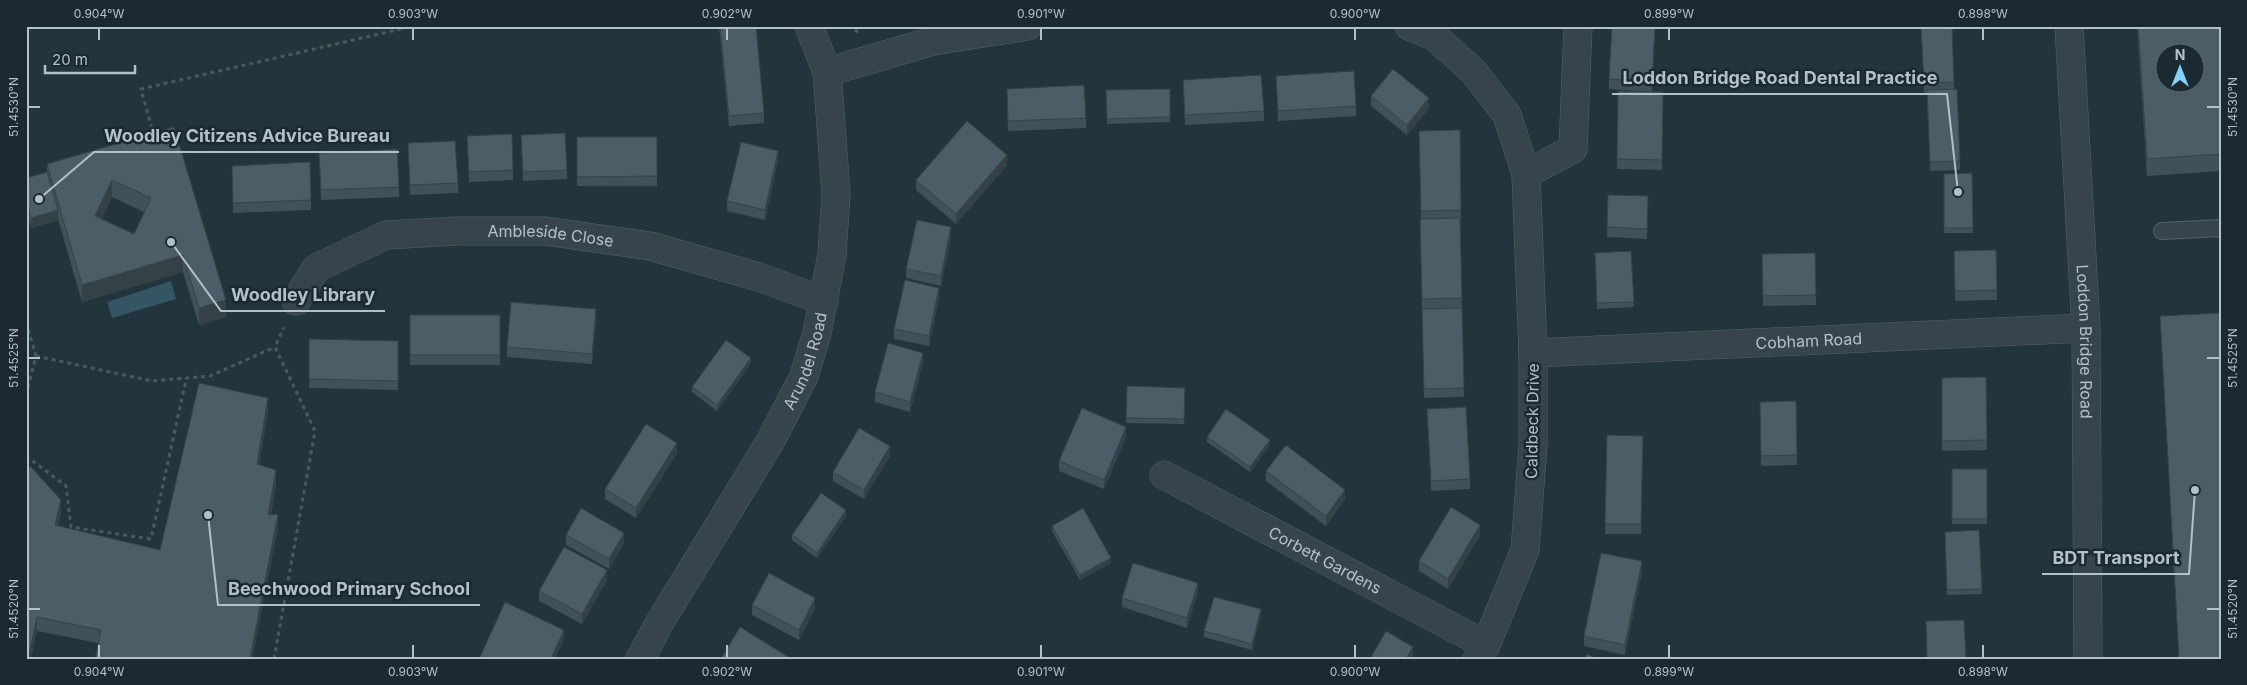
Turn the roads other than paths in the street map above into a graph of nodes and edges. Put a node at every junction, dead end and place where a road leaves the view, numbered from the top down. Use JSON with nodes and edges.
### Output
{"nodes":[{"id":1,"x":809,"y":26,"type":"edge"},
{"id":2,"x":1028,"y":26,"type":"edge"},
{"id":3,"x":1409,"y":26,"type":"edge"},
{"id":4,"x":1578,"y":26,"type":"edge"},
{"id":5,"x":2069,"y":26,"type":"edge"},
{"id":6,"x":827,"y":72,"type":"junction"},
{"id":7,"x":1526,"y":174,"type":"junction"},
{"id":8,"x":2221,"y":228,"type":"edge"},
{"id":9,"x":2162,"y":231,"type":"dead end"},
{"id":10,"x":296,"y":301,"type":"road end"},
{"id":11,"x":824,"y":301,"type":"junction"},
{"id":12,"x":2086,"y":328,"type":"junction"},
{"id":13,"x":1533,"y":353,"type":"junction"},
{"id":14,"x":1164,"y":475,"type":"dead end"},
{"id":15,"x":1482,"y":652,"type":"edge"},
{"id":16,"x":640,"y":659,"type":"edge"},
{"id":17,"x":2088,"y":659,"type":"edge"}],
"edges":[{"from":1,"to":6,"type":"street","name":"Arundel Road"},
{"from":2,"to":6,"type":"street"},
{"from":3,"to":7,"type":"street","name":"Caldbeck Drive"},
{"from":4,"to":7,"type":"street"},
{"from":5,"to":12,"type":"street","name":"Loddon Bridge Road"},
{"from":6,"to":11,"type":"street","name":"Arundel Road"},
{"from":7,"to":13,"type":"street","name":"Caldbeck Drive"},
{"from":8,"to":9,"type":"lane"},
{"from":10,"to":11,"type":"street","name":"Ambleside Close"},
{"from":11,"to":16,"type":"street","name":"Arundel Road"},
{"from":12,"to":13,"type":"street","name":"Cobham Road"},
{"from":12,"to":17,"type":"street","name":"Loddon Bridge Road"},
{"from":13,"to":15,"type":"street","name":"Caldbeck Drive"},
{"from":14,"to":15,"type":"street","name":"Corbett Gardens"}]}
